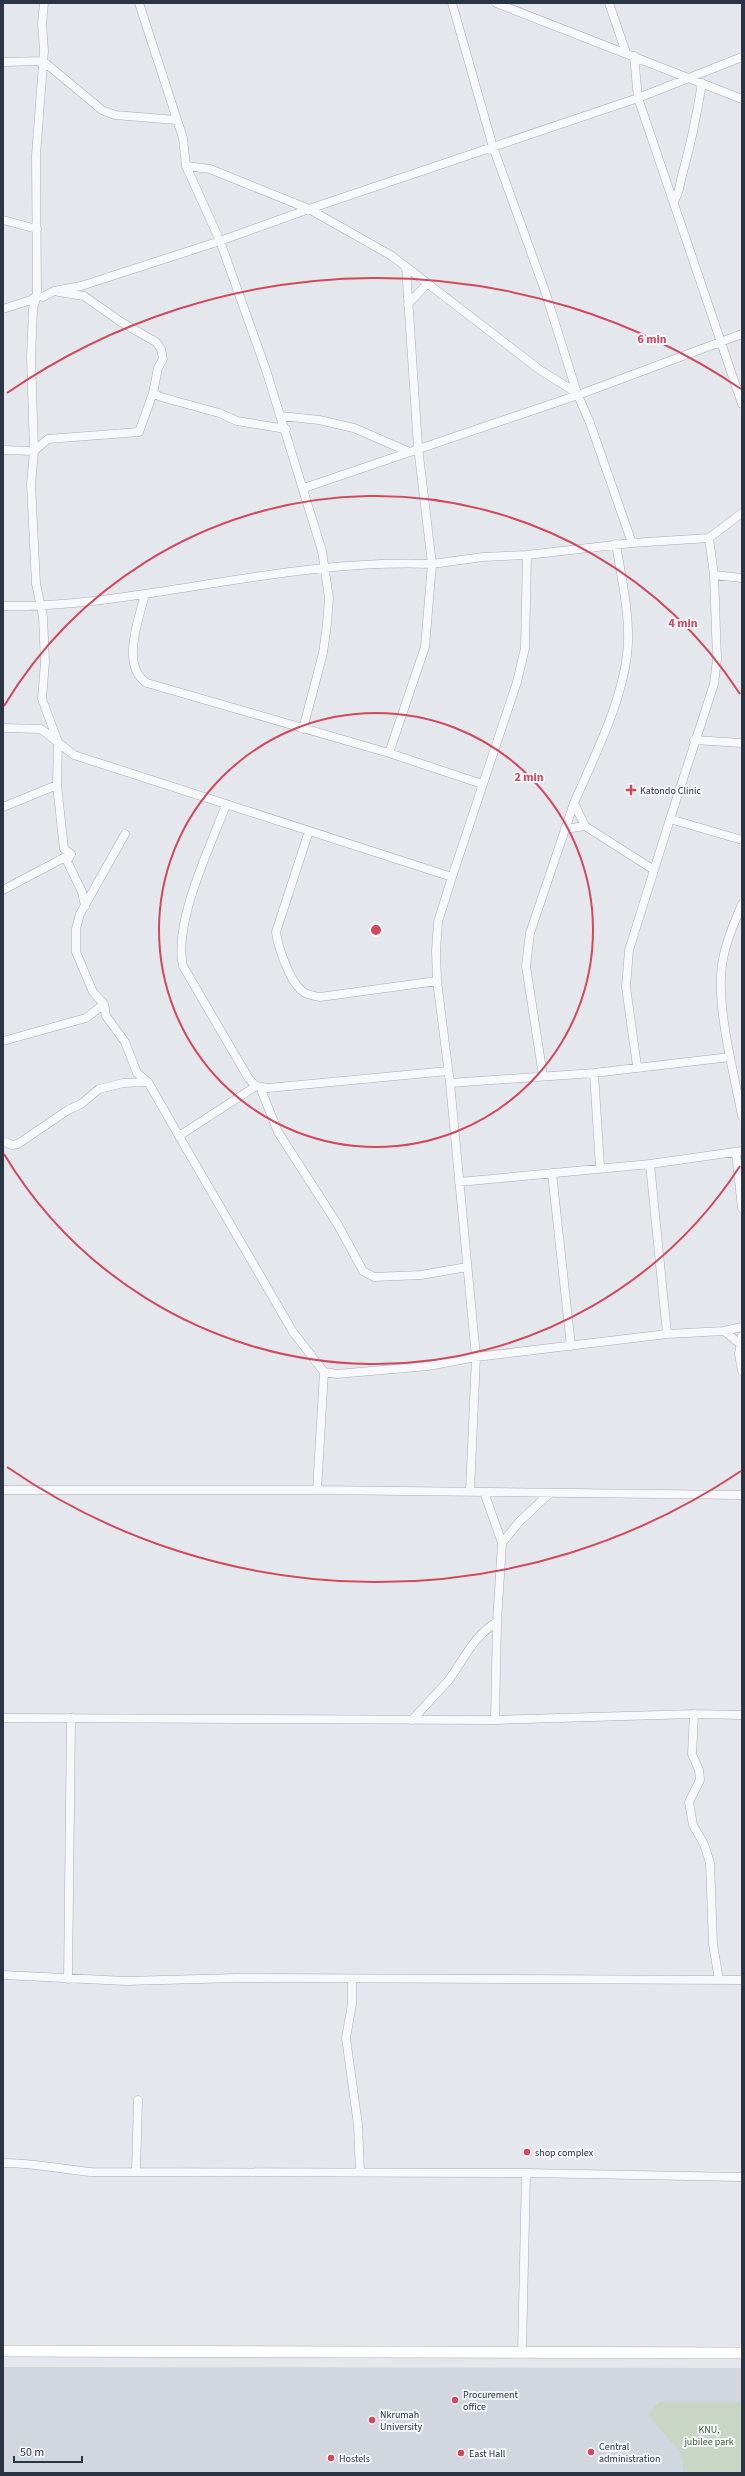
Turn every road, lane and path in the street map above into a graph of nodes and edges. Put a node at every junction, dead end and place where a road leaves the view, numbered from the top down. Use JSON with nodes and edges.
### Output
{"nodes":[{"id":1,"x":44,"y":3,"type":"edge"},
{"id":2,"x":139,"y":3,"type":"edge"},
{"id":3,"x":452,"y":3,"type":"edge"},
{"id":4,"x":496,"y":3,"type":"edge"},
{"id":5,"x":609,"y":3,"type":"edge"},
{"id":6,"x":630,"y":55,"type":"junction"},
{"id":7,"x":742,"y":57,"type":"edge"},
{"id":8,"x":43,"y":61,"type":"junction"},
{"id":9,"x":3,"y":62,"type":"edge"},
{"id":10,"x":689,"y":78,"type":"junction"},
{"id":11,"x":702,"y":83,"type":"junction"},
{"id":12,"x":638,"y":98,"type":"junction"},
{"id":13,"x":742,"y":99,"type":"edge"},
{"id":14,"x":176,"y":120,"type":"junction"},
{"id":15,"x":493,"y":146,"type":"junction"},
{"id":16,"x":186,"y":166,"type":"junction"},
{"id":17,"x":674,"y":201,"type":"junction"},
{"id":18,"x":309,"y":209,"type":"junction"},
{"id":19,"x":3,"y":220,"type":"edge"},
{"id":20,"x":37,"y":229,"type":"junction"},
{"id":21,"x":220,"y":242,"type":"junction"},
{"id":22,"x":406,"y":267,"type":"junction"},
{"id":23,"x":428,"y":284,"type":"junction"},
{"id":24,"x":54,"y":291,"type":"junction"},
{"id":25,"x":37,"y":295,"type":"junction"},
{"id":26,"x":408,"y":304,"type":"junction"},
{"id":27,"x":3,"y":309,"type":"edge"},
{"id":28,"x":742,"y":334,"type":"edge"},
{"id":29,"x":721,"y":341,"type":"junction"},
{"id":30,"x":153,"y":393,"type":"junction"},
{"id":31,"x":577,"y":394,"type":"junction"},
{"id":32,"x":742,"y":404,"type":"edge"},
{"id":33,"x":281,"y":416,"type":"junction"},
{"id":34,"x":286,"y":429,"type":"junction"},
{"id":35,"x":418,"y":447,"type":"junction"},
{"id":36,"x":3,"y":450,"type":"edge"},
{"id":37,"x":34,"y":451,"type":"junction"},
{"id":38,"x":407,"y":451,"type":"junction"},
{"id":39,"x":304,"y":488,"type":"junction"},
{"id":40,"x":742,"y":513,"type":"edge"},
{"id":41,"x":709,"y":538,"type":"junction"},
{"id":42,"x":632,"y":543,"type":"junction"},
{"id":43,"x":616,"y":544,"type":"junction"},
{"id":44,"x":527,"y":555,"type":"junction"},
{"id":45,"x":432,"y":564,"type":"junction"},
{"id":46,"x":326,"y":568,"type":"junction"},
{"id":47,"x":714,"y":575,"type":"junction"},
{"id":48,"x":742,"y":578,"type":"edge"},
{"id":49,"x":144,"y":594,"type":"junction"},
{"id":50,"x":3,"y":606,"type":"edge"},
{"id":51,"x":42,"y":607,"type":"junction"},
{"id":52,"x":3,"y":728,"type":"edge"},
{"id":53,"x":303,"y":728,"type":"junction"},
{"id":54,"x":694,"y":740,"type":"junction"},
{"id":55,"x":58,"y":742,"type":"junction"},
{"id":56,"x":742,"y":744,"type":"edge"},
{"id":57,"x":389,"y":753,"type":"junction"},
{"id":58,"x":482,"y":784,"type":"junction"},
{"id":59,"x":57,"y":785,"type":"junction"},
{"id":60,"x":574,"y":803,"type":"junction"},
{"id":61,"x":226,"y":805,"type":"junction"},
{"id":62,"x":4,"y":806,"type":"edge"},
{"id":63,"x":670,"y":819,"type":"junction"},
{"id":64,"x":584,"y":826,"type":"junction"},
{"id":65,"x":565,"y":829,"type":"junction"},
{"id":66,"x":309,"y":831,"type":"junction"},
{"id":67,"x":125,"y":834,"type":"dead end"},
{"id":68,"x":742,"y":840,"type":"edge"},
{"id":69,"x":71,"y":854,"type":"junction"},
{"id":70,"x":654,"y":870,"type":"junction"},
{"id":71,"x":452,"y":876,"type":"junction"},
{"id":72,"x":3,"y":890,"type":"edge"},
{"id":73,"x":742,"y":904,"type":"edge"},
{"id":74,"x":85,"y":906,"type":"junction"},
{"id":75,"x":437,"y":981,"type":"junction"},
{"id":76,"x":104,"y":1004,"type":"junction"},
{"id":77,"x":3,"y":1041,"type":"edge"},
{"id":78,"x":730,"y":1057,"type":"junction"},
{"id":79,"x":637,"y":1066,"type":"junction"},
{"id":80,"x":448,"y":1071,"type":"junction"},
{"id":81,"x":594,"y":1073,"type":"junction"},
{"id":82,"x":544,"y":1076,"type":"junction"},
{"id":83,"x":148,"y":1082,"type":"junction"},
{"id":84,"x":450,"y":1083,"type":"junction"},
{"id":85,"x":258,"y":1086,"type":"junction"},
{"id":86,"x":742,"y":1116,"type":"edge"},
{"id":87,"x":179,"y":1136,"type":"junction"},
{"id":88,"x":3,"y":1141,"type":"edge"},
{"id":89,"x":739,"y":1152,"type":"edge"},
{"id":90,"x":650,"y":1164,"type":"junction"},
{"id":91,"x":600,"y":1167,"type":"junction"},
{"id":92,"x":552,"y":1172,"type":"junction"},
{"id":93,"x":459,"y":1182,"type":"junction"},
{"id":94,"x":742,"y":1208,"type":"edge"},
{"id":95,"x":467,"y":1267,"type":"junction"},
{"id":96,"x":742,"y":1327,"type":"edge"},
{"id":97,"x":724,"y":1331,"type":"junction"},
{"id":98,"x":667,"y":1334,"type":"junction"},
{"id":99,"x":741,"y":1340,"type":"edge"},
{"id":100,"x":571,"y":1346,"type":"junction"},
{"id":101,"x":476,"y":1357,"type":"junction"},
{"id":102,"x":742,"y":1371,"type":"edge"},
{"id":103,"x":324,"y":1372,"type":"junction"},
{"id":104,"x":3,"y":1490,"type":"edge"},
{"id":105,"x":317,"y":1490,"type":"junction"},
{"id":106,"x":470,"y":1492,"type":"junction"},
{"id":107,"x":484,"y":1492,"type":"junction"},
{"id":108,"x":550,"y":1493,"type":"junction"},
{"id":109,"x":742,"y":1495,"type":"edge"},
{"id":110,"x":502,"y":1543,"type":"junction"},
{"id":111,"x":497,"y":1622,"type":"junction"},
{"id":112,"x":694,"y":1714,"type":"junction"},
{"id":113,"x":742,"y":1715,"type":"edge"},
{"id":114,"x":3,"y":1718,"type":"edge"},
{"id":115,"x":71,"y":1718,"type":"junction"},
{"id":116,"x":412,"y":1720,"type":"junction"},
{"id":117,"x":495,"y":1720,"type":"junction"},
{"id":118,"x":3,"y":1975,"type":"edge"},
{"id":119,"x":68,"y":1979,"type":"junction"},
{"id":120,"x":352,"y":1979,"type":"junction"},
{"id":121,"x":719,"y":1980,"type":"junction"},
{"id":122,"x":742,"y":1980,"type":"edge"},
{"id":123,"x":138,"y":2100,"type":"dead end"},
{"id":124,"x":3,"y":2163,"type":"edge"},
{"id":125,"x":136,"y":2172,"type":"junction"},
{"id":126,"x":360,"y":2172,"type":"junction"},
{"id":127,"x":526,"y":2173,"type":"junction"},
{"id":128,"x":742,"y":2177,"type":"edge"},
{"id":129,"x":3,"y":2351,"type":"edge"},
{"id":130,"x":522,"y":2352,"type":"junction"},
{"id":131,"x":742,"y":2353,"type":"edge"}],
"edges":[{"from":1,"to":8,"type":"street"},
{"from":2,"to":14,"type":"street"},
{"from":3,"to":15,"type":"street"},
{"from":4,"to":6,"type":"street"},
{"from":5,"to":6,"type":"street"},
{"from":6,"to":10,"type":"street"},
{"from":6,"to":12,"type":"street"},
{"from":7,"to":10,"type":"street"},
{"from":8,"to":9,"type":"street"},
{"from":8,"to":14,"type":"street"},
{"from":8,"to":20,"type":"street"},
{"from":10,"to":11,"type":"street"},
{"from":10,"to":12,"type":"street"},
{"from":11,"to":13,"type":"street"},
{"from":11,"to":17,"type":"street"},
{"from":12,"to":15,"type":"street"},
{"from":12,"to":17,"type":"street"},
{"from":14,"to":16,"type":"street"},
{"from":15,"to":18,"type":"street"},
{"from":15,"to":31,"type":"street"},
{"from":16,"to":18,"type":"street"},
{"from":16,"to":21,"type":"street"},
{"from":17,"to":29,"type":"street"},
{"from":18,"to":21,"type":"street"},
{"from":18,"to":22,"type":"street"},
{"from":19,"to":20,"type":"street"},
{"from":20,"to":25,"type":"street"},
{"from":21,"to":24,"type":"street"},
{"from":21,"to":33,"type":"street"},
{"from":22,"to":23,"type":"street"},
{"from":22,"to":26,"type":"street"},
{"from":23,"to":26,"type":"street"},
{"from":23,"to":31,"type":"street"},
{"from":24,"to":25,"type":"street"},
{"from":24,"to":30,"type":"street"},
{"from":25,"to":27,"type":"street"},
{"from":25,"to":37,"type":"street"},
{"from":26,"to":35,"type":"street"},
{"from":28,"to":29,"type":"street"},
{"from":29,"to":31,"type":"street"},
{"from":29,"to":32,"type":"street"},
{"from":30,"to":34,"type":"street"},
{"from":30,"to":37,"type":"street"},
{"from":31,"to":35,"type":"street"},
{"from":31,"to":42,"type":"street"},
{"from":33,"to":34,"type":"street"},
{"from":33,"to":38,"type":"street"},
{"from":34,"to":39,"type":"street"},
{"from":35,"to":38,"type":"street"},
{"from":35,"to":45,"type":"street"},
{"from":36,"to":37,"type":"street"},
{"from":37,"to":51,"type":"street"},
{"from":38,"to":39,"type":"street"},
{"from":39,"to":46,"type":"street"},
{"from":40,"to":41,"type":"street"},
{"from":41,"to":42,"type":"street"},
{"from":41,"to":47,"type":"street"},
{"from":42,"to":43,"type":"street"},
{"from":43,"to":44,"type":"street"},
{"from":43,"to":60,"type":"street"},
{"from":44,"to":45,"type":"street"},
{"from":44,"to":58,"type":"street"},
{"from":45,"to":46,"type":"street"},
{"from":45,"to":57,"type":"street"},
{"from":46,"to":49,"type":"street"},
{"from":46,"to":53,"type":"street"},
{"from":47,"to":48,"type":"street"},
{"from":47,"to":54,"type":"street"},
{"from":49,"to":51,"type":"street"},
{"from":49,"to":53,"type":"street"},
{"from":50,"to":51,"type":"street"},
{"from":51,"to":55,"type":"street"},
{"from":52,"to":55,"type":"street"},
{"from":53,"to":57,"type":"street"},
{"from":54,"to":56,"type":"street"},
{"from":54,"to":63,"type":"street"},
{"from":55,"to":59,"type":"street"},
{"from":55,"to":61,"type":"street"},
{"from":57,"to":58,"type":"street"},
{"from":58,"to":71,"type":"street"},
{"from":59,"to":62,"type":"street"},
{"from":59,"to":69,"type":"street"},
{"from":60,"to":64,"type":"street"},
{"from":60,"to":65,"type":"street"},
{"from":61,"to":66,"type":"street"},
{"from":61,"to":85,"type":"street"},
{"from":63,"to":68,"type":"street"},
{"from":63,"to":70,"type":"street"},
{"from":64,"to":65,"type":"street"},
{"from":64,"to":70,"type":"street"},
{"from":65,"to":82,"type":"street"},
{"from":66,"to":71,"type":"street"},
{"from":66,"to":75,"type":"street"},
{"from":67,"to":74,"type":"street"},
{"from":69,"to":72,"type":"street"},
{"from":69,"to":74,"type":"street"},
{"from":70,"to":79,"type":"street"},
{"from":71,"to":75,"type":"street"},
{"from":73,"to":78,"type":"street"},
{"from":74,"to":76,"type":"street"},
{"from":75,"to":80,"type":"street"},
{"from":76,"to":77,"type":"street"},
{"from":76,"to":83,"type":"street"},
{"from":78,"to":79,"type":"street"},
{"from":78,"to":86,"type":"street"},
{"from":79,"to":81,"type":"street"},
{"from":80,"to":84,"type":"street"},
{"from":80,"to":85,"type":"street"},
{"from":81,"to":82,"type":"street"},
{"from":81,"to":91,"type":"street"},
{"from":82,"to":84,"type":"street"},
{"from":83,"to":87,"type":"street"},
{"from":83,"to":88,"type":"street"},
{"from":84,"to":93,"type":"street"},
{"from":85,"to":87,"type":"street"},
{"from":85,"to":95,"type":"street"},
{"from":87,"to":103,"type":"street"},
{"from":89,"to":90,"type":"street"},
{"from":89,"to":94,"type":"street"},
{"from":90,"to":91,"type":"street"},
{"from":90,"to":98,"type":"street"},
{"from":91,"to":92,"type":"street"},
{"from":92,"to":93,"type":"street"},
{"from":92,"to":100,"type":"street"},
{"from":93,"to":95,"type":"street"},
{"from":95,"to":101,"type":"street"},
{"from":96,"to":97,"type":"street"},
{"from":97,"to":98,"type":"street"},
{"from":97,"to":99,"type":"street"},
{"from":98,"to":100,"type":"street"},
{"from":99,"to":102,"type":"street"},
{"from":100,"to":101,"type":"street"},
{"from":101,"to":103,"type":"street"},
{"from":101,"to":106,"type":"street"},
{"from":103,"to":105,"type":"street"},
{"from":104,"to":105,"type":"street"},
{"from":105,"to":106,"type":"street"},
{"from":106,"to":107,"type":"street"},
{"from":107,"to":108,"type":"street"},
{"from":107,"to":110,"type":"street"},
{"from":108,"to":109,"type":"street"},
{"from":108,"to":110,"type":"street"},
{"from":110,"to":111,"type":"street"},
{"from":111,"to":116,"type":"street"},
{"from":111,"to":117,"type":"street"},
{"from":112,"to":113,"type":"street"},
{"from":112,"to":117,"type":"street"},
{"from":112,"to":121,"type":"street"},
{"from":114,"to":115,"type":"street"},
{"from":115,"to":116,"type":"street"},
{"from":115,"to":119,"type":"street"},
{"from":116,"to":117,"type":"street"},
{"from":118,"to":119,"type":"street"},
{"from":119,"to":120,"type":"street"},
{"from":120,"to":121,"type":"street"},
{"from":120,"to":126,"type":"street"},
{"from":121,"to":122,"type":"street"},
{"from":123,"to":125,"type":"street"},
{"from":124,"to":125,"type":"street"},
{"from":125,"to":126,"type":"street"},
{"from":126,"to":127,"type":"street"},
{"from":127,"to":128,"type":"street"},
{"from":127,"to":130,"type":"street"},
{"from":129,"to":130,"type":"street"},
{"from":130,"to":131,"type":"street"}]}
